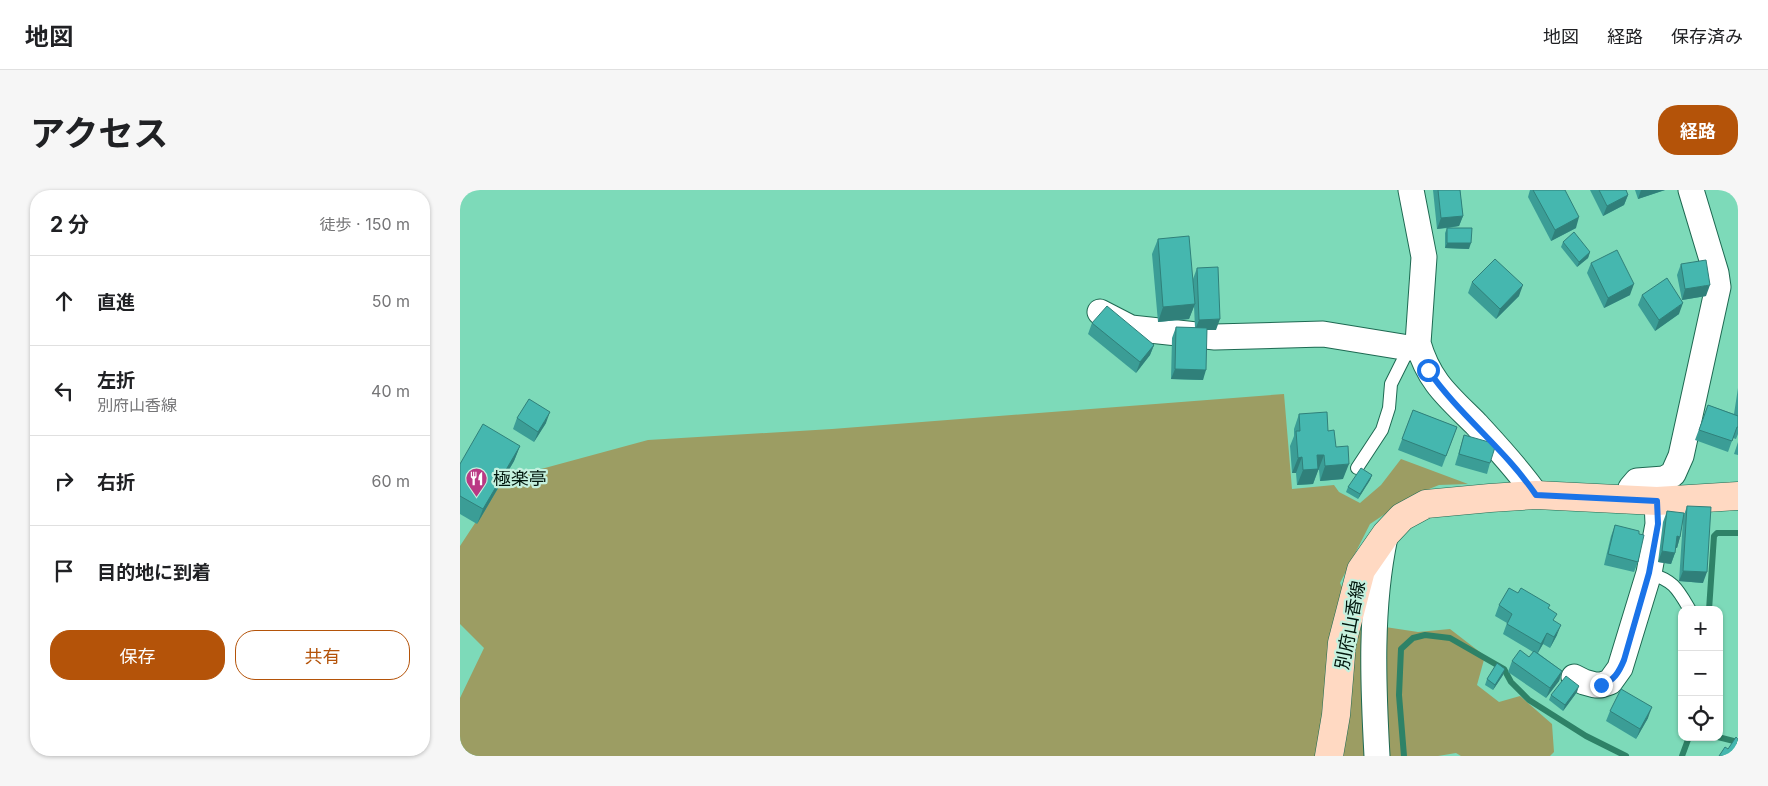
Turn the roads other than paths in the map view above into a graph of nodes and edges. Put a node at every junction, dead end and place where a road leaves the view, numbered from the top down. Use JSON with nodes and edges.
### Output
{"nodes":[{"id":1,"x":1411,"y":190,"type":"edge"},
{"id":2,"x":1691,"y":190,"type":"edge"},
{"id":3,"x":1100,"y":312,"type":"edge"},
{"id":4,"x":1413,"y":345,"type":"junction"},
{"id":5,"x":1357,"y":468,"type":"dead end"},
{"id":6,"x":1536,"y":495,"type":"junction"},
{"id":7,"x":1738,"y":496,"type":"edge"},
{"id":8,"x":1645,"y":501,"type":"junction"},
{"id":9,"x":1386,"y":534,"type":"junction"},
{"id":10,"x":1649,"y":573,"type":"junction"},
{"id":11,"x":1688,"y":606,"type":"edge"},
{"id":12,"x":1574,"y":677,"type":"dead end"},
{"id":13,"x":1329,"y":756,"type":"edge"},
{"id":14,"x":1377,"y":756,"type":"edge"}],
"edges":[{"from":1,"to":4,"type":"street"},
{"from":2,"to":8,"type":"street"},
{"from":3,"to":4,"type":"street"},
{"from":4,"to":5,"type":"lane"},
{"from":4,"to":6,"type":"street"},
{"from":6,"to":8,"type":"main road","name":"別府山香線"},
{"from":6,"to":9,"type":"main road","name":"別府山香線"},
{"from":7,"to":8,"type":"main road","name":"別府山香線"},
{"from":8,"to":10,"type":"street"},
{"from":9,"to":13,"type":"main road","name":"別府山香線"},
{"from":9,"to":14,"type":"street"},
{"from":10,"to":11,"type":"lane"},
{"from":10,"to":12,"type":"street"}]}
